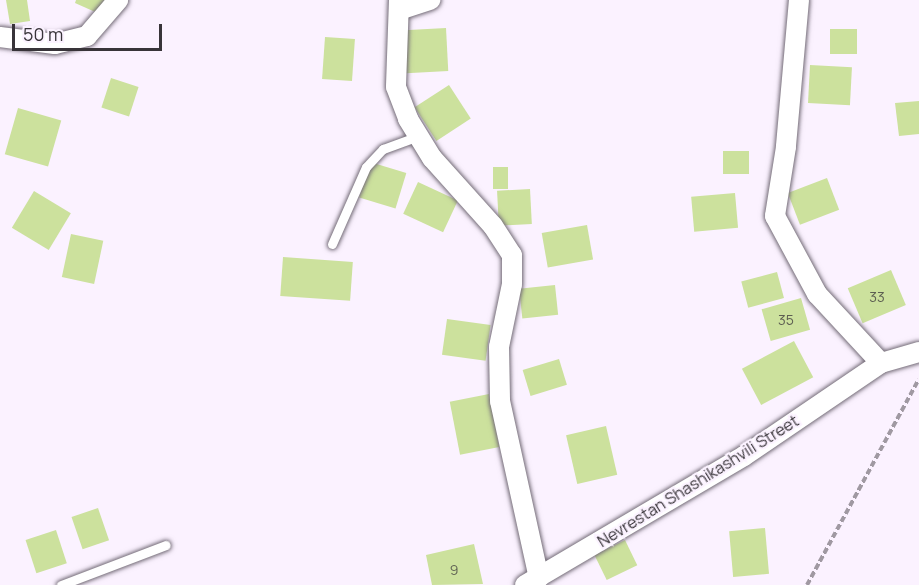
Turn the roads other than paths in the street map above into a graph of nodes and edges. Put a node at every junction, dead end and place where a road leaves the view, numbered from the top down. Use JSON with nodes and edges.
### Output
{"nodes":[{"id":1,"x":118,"y":0,"type":"edge"},
{"id":2,"x":430,"y":0,"type":"edge"},
{"id":3,"x":798,"y":0,"type":"edge"},
{"id":4,"x":399,"y":5,"type":"edge"},
{"id":5,"x":0,"y":37,"type":"edge"},
{"id":6,"x":417,"y":136,"type":"junction"},
{"id":7,"x":332,"y":244,"type":"dead end"},
{"id":8,"x":919,"y":352,"type":"edge"},
{"id":9,"x":880,"y":363,"type":"junction"},
{"id":10,"x":166,"y":545,"type":"dead end"},
{"id":11,"x":532,"y":581,"type":"edge"},
{"id":12,"x":61,"y":585,"type":"edge"}],
"edges":[{"from":1,"to":5,"type":"street"},
{"from":2,"to":4,"type":"street","name":"Nevrestan Shashikashvili Street"},
{"from":3,"to":9,"type":"street"},
{"from":4,"to":6,"type":"street","name":"Nevrestan Shashikashvili Street"},
{"from":6,"to":7,"type":"lane"},
{"from":6,"to":11,"type":"street","name":"Nevrestan Shashikashvili Street"},
{"from":8,"to":9,"type":"street","name":"Nevrestan Shashikashvili Street"},
{"from":9,"to":11,"type":"street","name":"Nevrestan Shashikashvili Street"},
{"from":10,"to":12,"type":"lane"}]}
